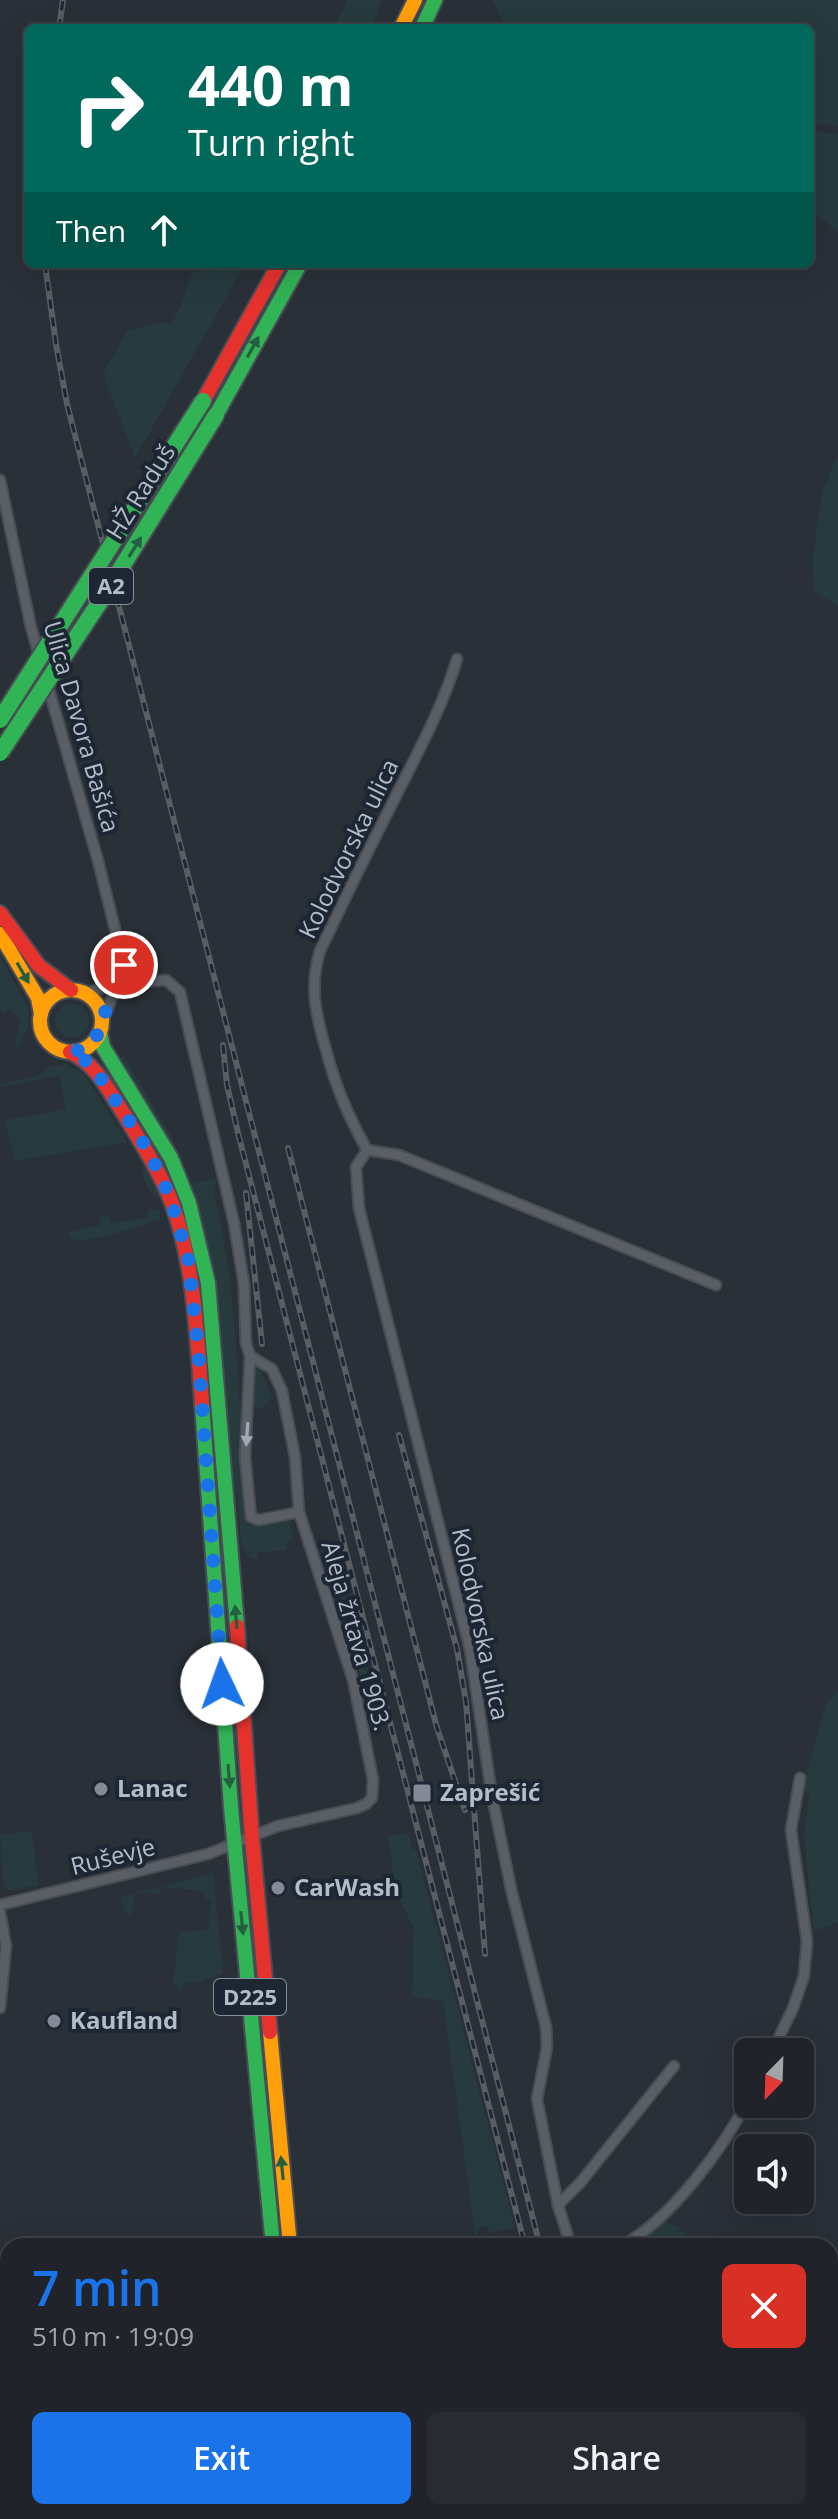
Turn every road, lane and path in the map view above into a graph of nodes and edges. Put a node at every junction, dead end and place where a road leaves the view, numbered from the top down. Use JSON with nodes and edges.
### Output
{"nodes":[{"id":1,"x":435,"y":0,"type":"edge"},
{"id":2,"x":423,"y":24,"type":"edge"},
{"id":3,"x":277,"y":268,"type":"edge"},
{"id":4,"x":298,"y":268,"type":"edge"},
{"id":5,"x":0,"y":480,"type":"edge"},
{"id":6,"x":457,"y":659,"type":"dead end"},
{"id":7,"x":0,"y":720,"type":"edge"},
{"id":8,"x":0,"y":753,"type":"edge"},
{"id":9,"x":0,"y":913,"type":"edge"},
{"id":10,"x":0,"y":934,"type":"edge"},
{"id":11,"x":119,"y":980,"type":"junction"},
{"id":12,"x":78,"y":991,"type":"junction"},
{"id":13,"x":41,"y":1014,"type":"junction"},
{"id":14,"x":101,"y":1028,"type":"junction"},
{"id":15,"x":70,"y":1052,"type":"junction"},
{"id":16,"x":367,"y":1150,"type":"junction"},
{"id":17,"x":716,"y":1285,"type":"dead end"},
{"id":18,"x":250,"y":1356,"type":"junction"},
{"id":19,"x":299,"y":1512,"type":"junction"},
{"id":20,"x":800,"y":1778,"type":"dead end"},
{"id":21,"x":252,"y":1838,"type":"junction"},
{"id":22,"x":235,"y":1845,"type":"junction"},
{"id":23,"x":0,"y":1905,"type":"edge"},
{"id":24,"x":0,"y":1912,"type":"edge"},
{"id":25,"x":0,"y":2008,"type":"edge"},
{"id":26,"x":779,"y":2038,"type":"edge"},
{"id":27,"x":674,"y":2066,"type":"dead end"},
{"id":28,"x":739,"y":2118,"type":"edge"},
{"id":29,"x":558,"y":2205,"type":"junction"},
{"id":30,"x":272,"y":2238,"type":"edge"},
{"id":31,"x":289,"y":2238,"type":"edge"},
{"id":32,"x":568,"y":2238,"type":"edge"},
{"id":33,"x":635,"y":2238,"type":"edge"}],
"edges":[{"from":1,"to":2,"type":"main road"},
{"from":3,"to":7,"type":"main road","name":"HŽ Raduš","number":"A2","bridge":true},
{"from":8,"to":4,"type":"main road","name":"HŽ Raduš","number":"A2","one_way":true,"bridge":true},
{"from":5,"to":11,"type":"street","name":"Ulica Davora Bašića"},
{"from":6,"to":16,"type":"street","name":"Kolodvorska ulica"},
{"from":9,"to":12,"type":"main road","number":"D225"},
{"from":10,"to":13,"type":"main road","number":"D225","one_way":true},
{"from":11,"to":12,"type":"street"},
{"from":11,"to":14,"type":"street","name":"Ulica Davora Bašića"},
{"from":11,"to":18,"type":"street"},
{"from":12,"to":13,"type":"main road"},
{"from":12,"to":14,"type":"main road","number":"D225"},
{"from":13,"to":15,"type":"main road","number":"D225"},
{"from":14,"to":15,"type":"main road"},
{"from":21,"to":14,"type":"main road","number":"D225","one_way":true},
{"from":15,"to":22,"type":"main road","number":"D225","one_way":true},
{"from":16,"to":17,"type":"street"},
{"from":16,"to":29,"type":"street","name":"Kolodvorska ulica"},
{"from":18,"to":19,"type":"street","name":"Aleja žrtava 1903."},
{"from":18,"to":19,"type":"street","one_way":true},
{"from":19,"to":21,"type":"street","name":"Aleja žrtava 1903."},
{"from":20,"to":26,"type":"street"},
{"from":21,"to":22,"type":"street","name":"Aleja žrtava 1903."},
{"from":31,"to":21,"type":"main road","number":"D225","one_way":true},
{"from":22,"to":23,"type":"street","name":"Ruševje"},
{"from":22,"to":30,"type":"main road","number":"D225","one_way":true},
{"from":24,"to":25,"type":"street"},
{"from":27,"to":29,"type":"street"},
{"from":28,"to":33,"type":"street"},
{"from":29,"to":32,"type":"street","name":"Kolodvorska ulica"}]}
